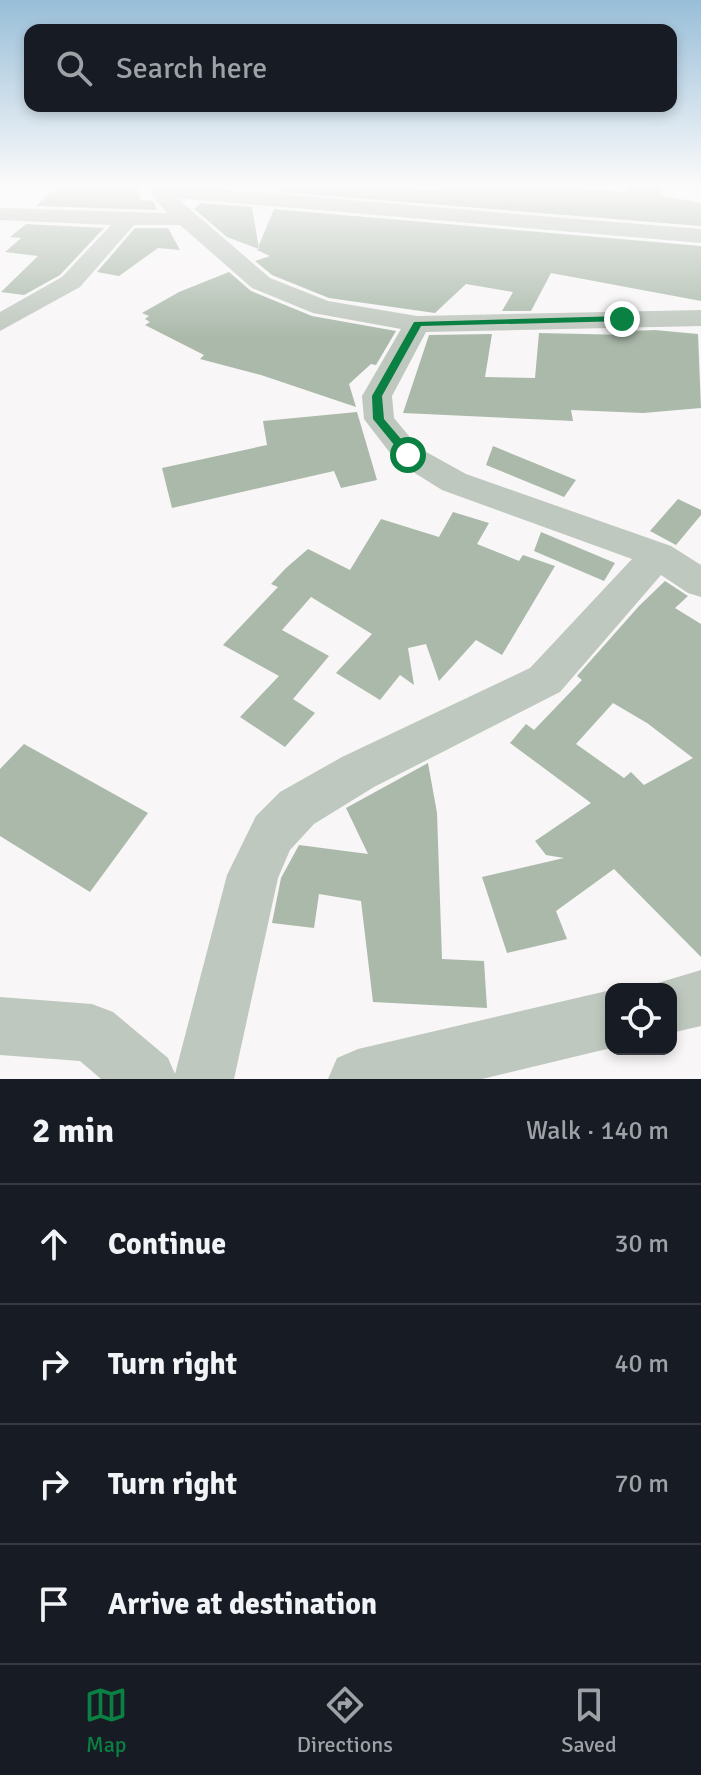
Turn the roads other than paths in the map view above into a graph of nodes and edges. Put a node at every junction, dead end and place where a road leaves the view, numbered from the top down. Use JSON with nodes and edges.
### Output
{"nodes":[{"id":1,"x":111,"y":237,"type":"edge"},
{"id":2,"x":207,"y":237,"type":"edge"},
{"id":3,"x":701,"y":318,"type":"edge"},
{"id":4,"x":0,"y":323,"type":"edge"},
{"id":5,"x":417,"y":324,"type":"junction"},
{"id":6,"x":658,"y":555,"type":"junction"},
{"id":7,"x":701,"y":583,"type":"edge"},
{"id":8,"x":701,"y":998,"type":"edge"},
{"id":9,"x":677,"y":1004,"type":"edge"},
{"id":10,"x":605,"y":1020,"type":"edge"},
{"id":11,"x":0,"y":1026,"type":"edge"},
{"id":12,"x":147,"y":1079,"type":"edge"},
{"id":13,"x":204,"y":1079,"type":"edge"},
{"id":14,"x":358,"y":1079,"type":"edge"}],
"edges":[{"from":1,"to":4,"type":"street"},
{"from":2,"to":5,"type":"street"},
{"from":3,"to":5,"type":"street"},
{"from":5,"to":6,"type":"street"},
{"from":6,"to":7,"type":"street"},
{"from":6,"to":13,"type":"street"},
{"from":8,"to":9,"type":"street"},
{"from":10,"to":14,"type":"street"},
{"from":11,"to":12,"type":"street"}]}
